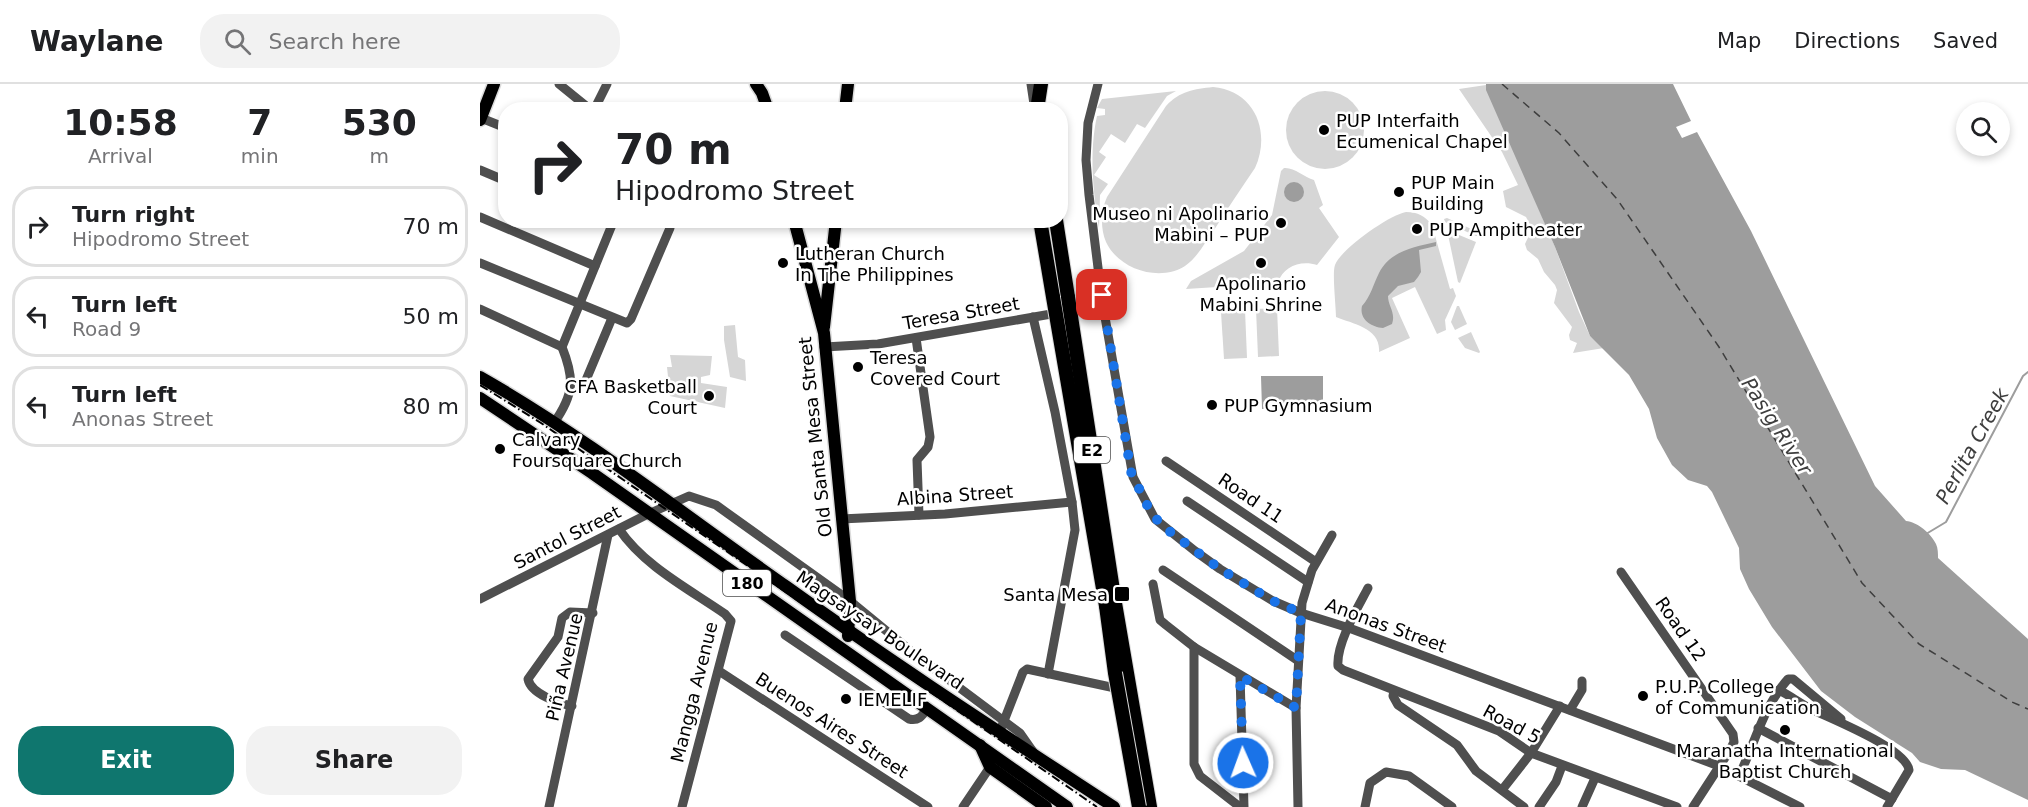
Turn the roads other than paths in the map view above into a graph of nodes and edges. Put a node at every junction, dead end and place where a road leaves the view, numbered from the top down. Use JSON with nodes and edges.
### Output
{"nodes":[{"id":1,"x":494,"y":84,"type":"edge"},
{"id":2,"x":559,"y":84,"type":"edge"},
{"id":3,"x":606,"y":84,"type":"edge"},
{"id":4,"x":756,"y":84,"type":"edge"},
{"id":5,"x":848,"y":84,"type":"edge"},
{"id":6,"x":1031,"y":84,"type":"edge"},
{"id":7,"x":1041,"y":84,"type":"edge"},
{"id":8,"x":1048,"y":84,"type":"edge"},
{"id":9,"x":1098,"y":84,"type":"edge"},
{"id":10,"x":582,"y":102,"type":"edge"},
{"id":11,"x":596,"y":102,"type":"edge"},
{"id":12,"x":765,"y":102,"type":"edge"},
{"id":13,"x":846,"y":102,"type":"edge"},
{"id":14,"x":1034,"y":102,"type":"edge"},
{"id":15,"x":1038,"y":102,"type":"edge"},
{"id":16,"x":1047,"y":102,"type":"edge"},
{"id":17,"x":480,"y":119,"type":"edge"},
{"id":18,"x":498,"y":125,"type":"edge"},
{"id":19,"x":480,"y":170,"type":"edge"},
{"id":20,"x":498,"y":177,"type":"edge"},
{"id":21,"x":480,"y":217,"type":"edge"},
{"id":22,"x":498,"y":225,"type":"edge"},
{"id":23,"x":506,"y":228,"type":"edge"},
{"id":24,"x":609,"y":228,"type":"edge"},
{"id":25,"x":670,"y":228,"type":"edge"},
{"id":26,"x":796,"y":228,"type":"edge"},
{"id":27,"x":835,"y":228,"type":"edge"},
{"id":28,"x":1041,"y":228,"type":"edge"},
{"id":29,"x":1057,"y":228,"type":"edge"},
{"id":30,"x":480,"y":263,"type":"edge"},
{"id":31,"x":595,"y":266,"type":"junction"},
{"id":32,"x":814,"y":297,"type":"junction"},
{"id":33,"x":828,"y":297,"type":"junction"},
{"id":34,"x":579,"y":305,"type":"junction"},
{"id":35,"x":1103,"y":305,"type":"junction"},
{"id":36,"x":480,"y":309,"type":"edge"},
{"id":37,"x":612,"y":318,"type":"junction"},
{"id":38,"x":1033,"y":318,"type":"junction"},
{"id":39,"x":824,"y":333,"type":"junction"},
{"id":40,"x":916,"y":338,"type":"junction"},
{"id":41,"x":562,"y":347,"type":"junction"},
{"id":42,"x":824,"y":347,"type":"junction"},
{"id":43,"x":480,"y":377,"type":"edge"},
{"id":44,"x":586,"y":380,"type":"dead end"},
{"id":45,"x":480,"y":398,"type":"edge"},
{"id":46,"x":554,"y":423,"type":"junction"},
{"id":47,"x":1166,"y":461,"type":"dead end"},
{"id":48,"x":1187,"y":501,"type":"dead end"},
{"id":49,"x":1072,"y":502,"type":"junction"},
{"id":50,"x":669,"y":504,"type":"junction"},
{"id":51,"x":648,"y":514,"type":"junction"},
{"id":52,"x":919,"y":515,"type":"junction"},
{"id":53,"x":841,"y":519,"type":"junction"},
{"id":54,"x":619,"y":530,"type":"junction"},
{"id":55,"x":608,"y":535,"type":"junction"},
{"id":56,"x":1332,"y":535,"type":"dead end"},
{"id":57,"x":1316,"y":562,"type":"junction"},
{"id":58,"x":1163,"y":570,"type":"dead end"},
{"id":59,"x":1621,"y":572,"type":"dead end"},
{"id":60,"x":1308,"y":582,"type":"junction"},
{"id":61,"x":1153,"y":584,"type":"dead end"},
{"id":62,"x":1368,"y":588,"type":"dead end"},
{"id":63,"x":480,"y":599,"type":"edge"},
{"id":64,"x":850,"y":601,"type":"junction"},
{"id":65,"x":593,"y":613,"type":"junction"},
{"id":66,"x":1301,"y":613,"type":"junction"},
{"id":67,"x":1349,"y":628,"type":"junction"},
{"id":68,"x":848,"y":632,"type":"junction"},
{"id":69,"x":785,"y":635,"type":"dead end"},
{"id":70,"x":1194,"y":647,"type":"junction"},
{"id":71,"x":846,"y":652,"type":"junction"},
{"id":72,"x":1297,"y":660,"type":"junction"},
{"id":73,"x":719,"y":671,"type":"junction"},
{"id":74,"x":1048,"y":674,"type":"junction"},
{"id":75,"x":1240,"y":676,"type":"junction"},
{"id":76,"x":1118,"y":679,"type":"junction"},
{"id":77,"x":1581,"y":681,"type":"dead end"},
{"id":78,"x":1779,"y":690,"type":"junction"},
{"id":79,"x":1394,"y":691,"type":"junction"},
{"id":80,"x":572,"y":706,"type":"junction"},
{"id":81,"x":1560,"y":706,"type":"junction"},
{"id":82,"x":1296,"y":708,"type":"junction"},
{"id":83,"x":927,"y":709,"type":"junction"},
{"id":84,"x":1570,"y":710,"type":"junction"},
{"id":85,"x":1850,"y":726,"type":"junction"},
{"id":86,"x":1001,"y":727,"type":"junction"},
{"id":87,"x":1758,"y":728,"type":"junction"},
{"id":88,"x":979,"y":744,"type":"junction"},
{"id":89,"x":1531,"y":753,"type":"junction"},
{"id":90,"x":1562,"y":766,"type":"junction"},
{"id":91,"x":1719,"y":766,"type":"junction"},
{"id":92,"x":990,"y":767,"type":"junction"},
{"id":93,"x":1739,"y":776,"type":"junction"},
{"id":94,"x":1595,"y":778,"type":"junction"},
{"id":95,"x":1502,"y":790,"type":"junction"},
{"id":96,"x":1890,"y":803,"type":"edge"},
{"id":97,"x":549,"y":807,"type":"edge"},
{"id":98,"x":682,"y":807,"type":"edge"},
{"id":99,"x":928,"y":807,"type":"edge"},
{"id":100,"x":963,"y":807,"type":"edge"},
{"id":101,"x":1046,"y":807,"type":"edge"},
{"id":102,"x":1067,"y":807,"type":"edge"},
{"id":103,"x":1114,"y":807,"type":"edge"},
{"id":104,"x":1139,"y":807,"type":"edge"},
{"id":105,"x":1150,"y":807,"type":"edge"},
{"id":106,"x":1242,"y":807,"type":"edge"},
{"id":107,"x":1298,"y":807,"type":"edge"},
{"id":108,"x":1365,"y":807,"type":"edge"},
{"id":109,"x":1452,"y":807,"type":"edge"},
{"id":110,"x":1524,"y":807,"type":"edge"},
{"id":111,"x":1539,"y":807,"type":"edge"},
{"id":112,"x":1581,"y":807,"type":"edge"},
{"id":113,"x":1677,"y":807,"type":"edge"},
{"id":114,"x":1692,"y":807,"type":"edge"},
{"id":115,"x":1800,"y":807,"type":"edge"}],
"edges":[{"from":1,"to":17,"type":"main road"},
{"from":2,"to":10,"type":"street"},
{"from":3,"to":11,"type":"street"},
{"from":4,"to":12,"type":"main road"},
{"from":5,"to":13,"type":"main road"},
{"from":6,"to":14,"type":"street"},
{"from":7,"to":15,"type":"highway"},
{"from":8,"to":16,"type":"highway"},
{"from":9,"to":35,"type":"street","name":"Anonas Street"},
{"from":17,"to":18,"type":"street"},
{"from":19,"to":20,"type":"street"},
{"from":21,"to":22,"type":"street"},
{"from":23,"to":31,"type":"street"},
{"from":24,"to":31,"type":"street"},
{"from":25,"to":37,"type":"street"},
{"from":26,"to":32,"type":"main road","name":"Old Santa Mesa Street"},
{"from":27,"to":33,"type":"main road"},
{"from":28,"to":76,"type":"highway","bridge":true},
{"from":29,"to":105,"type":"highway","number":"E2","bridge":true},
{"from":30,"to":34,"type":"street"},
{"from":31,"to":34,"type":"street"},
{"from":32,"to":33,"type":"main road"},
{"from":32,"to":39,"type":"main road","name":"Old Santa Mesa Street"},
{"from":33,"to":39,"type":"main road"},
{"from":34,"to":37,"type":"street"},
{"from":34,"to":41,"type":"street"},
{"from":35,"to":38,"type":"street","name":"Teresa Street"},
{"from":35,"to":66,"type":"street","name":"Anonas Street"},
{"from":36,"to":41,"type":"street"},
{"from":37,"to":44,"type":"street"},
{"from":38,"to":40,"type":"street","name":"Teresa Street"},
{"from":38,"to":49,"type":"street"},
{"from":39,"to":42,"type":"main road","name":"Old Santa Mesa Street"},
{"from":40,"to":42,"type":"street","name":"Teresa Street"},
{"from":40,"to":52,"type":"street"},
{"from":41,"to":46,"type":"street"},
{"from":42,"to":53,"type":"main road","name":"Old Santa Mesa Street"},
{"from":43,"to":46,"type":"main road","name":"Magsaysay Boulevard","number":"180"},
{"from":45,"to":51,"type":"main road","name":"Magsaysay Boulevard","number":"180"},
{"from":46,"to":50,"type":"main road","name":"Magsaysay Boulevard","number":"180"},
{"from":47,"to":57,"type":"street","name":"Road 11"},
{"from":48,"to":60,"type":"street"},
{"from":49,"to":52,"type":"street","name":"Albina Street"},
{"from":49,"to":74,"type":"street"},
{"from":50,"to":51,"type":"street","name":"Santol Street"},
{"from":50,"to":64,"type":"street","name":"Santol Street"},
{"from":50,"to":68,"type":"main road","name":"Magsaysay Boulevard","number":"180"},
{"from":51,"to":54,"type":"street","name":"Santol Street"},
{"from":51,"to":71,"type":"main road","name":"Magsaysay Boulevard","number":"180"},
{"from":52,"to":53,"type":"street","name":"Albina Street"},
{"from":53,"to":64,"type":"main road","name":"Old Santa Mesa Street"},
{"from":54,"to":55,"type":"street","name":"Santol Street"},
{"from":54,"to":73,"type":"street","name":"Mangga Avenue"},
{"from":55,"to":63,"type":"street","name":"Santol Street"},
{"from":55,"to":65,"type":"street","name":"Piña Avenue"},
{"from":56,"to":57,"type":"street"},
{"from":57,"to":60,"type":"street"},
{"from":58,"to":72,"type":"street"},
{"from":59,"to":91,"type":"street","name":"Road 12"},
{"from":60,"to":66,"type":"street"},
{"from":61,"to":70,"type":"street"},
{"from":62,"to":67,"type":"street"},
{"from":64,"to":68,"type":"main road","name":"Old Santa Mesa Street"},
{"from":64,"to":86,"type":"street","name":"Santol Street"},
{"from":65,"to":80,"type":"street","name":"Piña Avenue"},
{"from":65,"to":80,"type":"street"},
{"from":66,"to":67,"type":"street","name":"Anonas Street"},
{"from":66,"to":72,"type":"street"},
{"from":67,"to":79,"type":"street","name":"Road 5"},
{"from":67,"to":81,"type":"street","name":"Anonas Street"},
{"from":68,"to":71,"type":"main road","name":"Old Santa Mesa Street"},
{"from":68,"to":86,"type":"main road","name":"Magsaysay Boulevard","number":"180"},
{"from":69,"to":83,"type":"street"},
{"from":70,"to":75,"type":"street"},
{"from":70,"to":106,"type":"street"},
{"from":71,"to":83,"type":"main road","name":"Magsaysay Boulevard","number":"180"},
{"from":72,"to":82,"type":"street"},
{"from":73,"to":98,"type":"street","name":"Mangga Avenue"},
{"from":73,"to":99,"type":"street","name":"Buenos Aires Street"},
{"from":74,"to":76,"type":"street"},
{"from":74,"to":86,"type":"street"},
{"from":75,"to":82,"type":"street"},
{"from":75,"to":106,"type":"street"},
{"from":76,"to":104,"type":"highway","bridge":true},
{"from":77,"to":84,"type":"street"},
{"from":78,"to":85,"type":"street"},
{"from":78,"to":85,"type":"street"},
{"from":78,"to":87,"type":"street"},
{"from":79,"to":89,"type":"street","name":"Road 5"},
{"from":79,"to":95,"type":"street"},
{"from":80,"to":97,"type":"street","name":"Piña Avenue"},
{"from":81,"to":84,"type":"street","name":"Anonas Street"},
{"from":81,"to":89,"type":"street"},
{"from":82,"to":107,"type":"street"},
{"from":83,"to":88,"type":"main road","name":"Magsaysay Boulevard","number":"180"},
{"from":84,"to":91,"type":"street","name":"Anonas Street"},
{"from":85,"to":96,"type":"street"},
{"from":86,"to":103,"type":"main road","name":"Magsaysay Boulevard","number":"180"},
{"from":87,"to":93,"type":"street"},
{"from":87,"to":96,"type":"street"},
{"from":88,"to":92,"type":"main road"},
{"from":88,"to":102,"type":"main road","name":"Magsaysay Boulevard","number":"180"},
{"from":89,"to":90,"type":"street","name":"Road 5"},
{"from":89,"to":95,"type":"street"},
{"from":90,"to":94,"type":"street","name":"Road 5"},
{"from":90,"to":111,"type":"street"},
{"from":91,"to":93,"type":"street","name":"Anonas Street"},
{"from":91,"to":114,"type":"street"},
{"from":92,"to":100,"type":"street"},
{"from":92,"to":101,"type":"main road"},
{"from":93,"to":115,"type":"street","name":"Anonas Street"},
{"from":94,"to":112,"type":"street"},
{"from":94,"to":113,"type":"street","name":"Road 5"},
{"from":95,"to":110,"type":"street"},
{"from":108,"to":109,"type":"street"}]}
